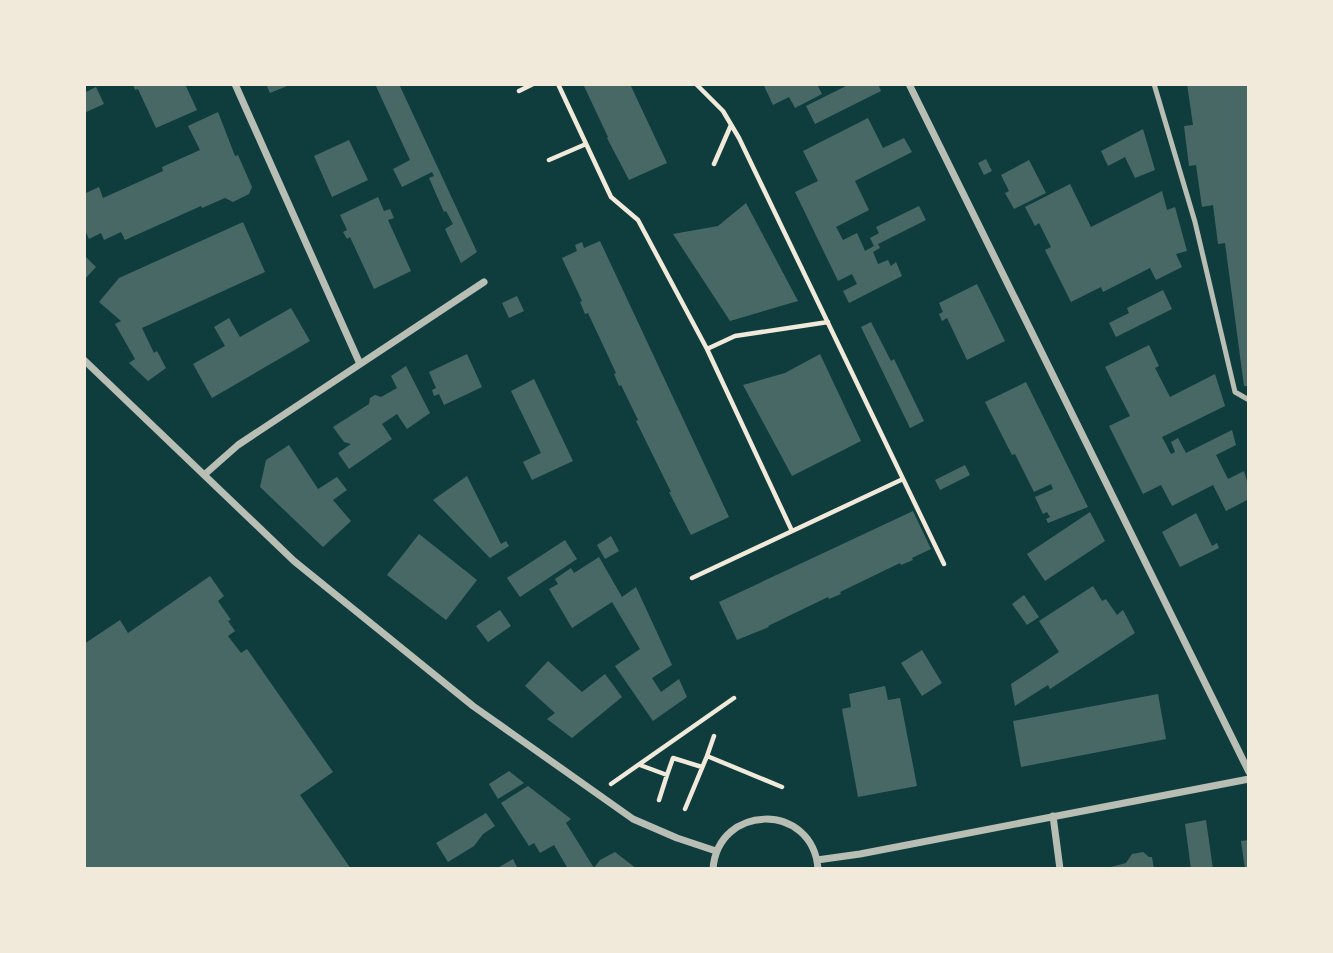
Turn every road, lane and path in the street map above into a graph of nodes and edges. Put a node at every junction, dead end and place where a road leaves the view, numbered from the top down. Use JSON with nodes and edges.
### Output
{"nodes":[{"id":1,"x":235,"y":84,"type":"edge"},
{"id":2,"x":533,"y":84,"type":"edge"},
{"id":3,"x":558,"y":84,"type":"edge"},
{"id":4,"x":696,"y":84,"type":"edge"},
{"id":5,"x":909,"y":84,"type":"edge"},
{"id":6,"x":1154,"y":84,"type":"edge"},
{"id":7,"x":519,"y":90,"type":"dead end"},
{"id":8,"x":732,"y":125,"type":"junction"},
{"id":9,"x":586,"y":144,"type":"junction"},
{"id":10,"x":549,"y":160,"type":"dead end"},
{"id":11,"x":714,"y":164,"type":"dead end"},
{"id":12,"x":484,"y":282,"type":"dead end"},
{"id":13,"x":828,"y":322,"type":"junction"},
{"id":14,"x":707,"y":349,"type":"junction"},
{"id":15,"x":84,"y":360,"type":"edge"},
{"id":16,"x":360,"y":364,"type":"junction"},
{"id":17,"x":1249,"y":400,"type":"edge"},
{"id":18,"x":204,"y":475,"type":"junction"},
{"id":19,"x":903,"y":479,"type":"junction"},
{"id":20,"x":792,"y":531,"type":"junction"},
{"id":21,"x":944,"y":565,"type":"dead end"},
{"id":22,"x":691,"y":578,"type":"dead end"},
{"id":23,"x":734,"y":698,"type":"dead end"},
{"id":24,"x":714,"y":736,"type":"dead end"},
{"id":25,"x":707,"y":756,"type":"junction"},
{"id":26,"x":639,"y":765,"type":"junction"},
{"id":27,"x":702,"y":767,"type":"junction"},
{"id":28,"x":1249,"y":772,"type":"edge"},
{"id":29,"x":667,"y":775,"type":"junction"},
{"id":30,"x":1249,"y":779,"type":"edge"},
{"id":31,"x":782,"y":787,"type":"dead end"},
{"id":32,"x":597,"y":794,"type":"junction"},
{"id":33,"x":659,"y":800,"type":"dead end"},
{"id":34,"x":685,"y":809,"type":"dead end"},
{"id":35,"x":1053,"y":816,"type":"junction"},
{"id":36,"x":716,"y":851,"type":"junction"},
{"id":37,"x":817,"y":860,"type":"junction"},
{"id":38,"x":713,"y":869,"type":"edge"},
{"id":39,"x":818,"y":869,"type":"edge"},
{"id":40,"x":1060,"y":869,"type":"edge"}],
"edges":[{"from":1,"to":16,"type":"street"},
{"from":2,"to":7,"type":"path"},
{"from":3,"to":9,"type":"path"},
{"from":4,"to":8,"type":"path"},
{"from":5,"to":28,"type":"street"},
{"from":6,"to":17,"type":"lane"},
{"from":8,"to":11,"type":"path"},
{"from":8,"to":13,"type":"path"},
{"from":9,"to":10,"type":"path"},
{"from":9,"to":14,"type":"path"},
{"from":12,"to":16,"type":"street"},
{"from":13,"to":14,"type":"path"},
{"from":13,"to":19,"type":"path"},
{"from":14,"to":20,"type":"path"},
{"from":15,"to":18,"type":"street"},
{"from":16,"to":18,"type":"street"},
{"from":18,"to":32,"type":"street"},
{"from":19,"to":20,"type":"path"},
{"from":19,"to":21,"type":"path"},
{"from":20,"to":22,"type":"path"},
{"from":23,"to":26,"type":"path"},
{"from":24,"to":25,"type":"path"},
{"from":25,"to":27,"type":"path"},
{"from":25,"to":31,"type":"path"},
{"from":26,"to":29,"type":"path"},
{"from":26,"to":32,"type":"path"},
{"from":27,"to":29,"type":"path"},
{"from":27,"to":34,"type":"path"},
{"from":29,"to":33,"type":"path"},
{"from":30,"to":35,"type":"street"},
{"from":32,"to":36,"type":"street"},
{"from":35,"to":37,"type":"street"},
{"from":35,"to":40,"type":"street"},
{"from":36,"to":37,"type":"street"},
{"from":36,"to":38,"type":"street"},
{"from":37,"to":39,"type":"street"}]}
